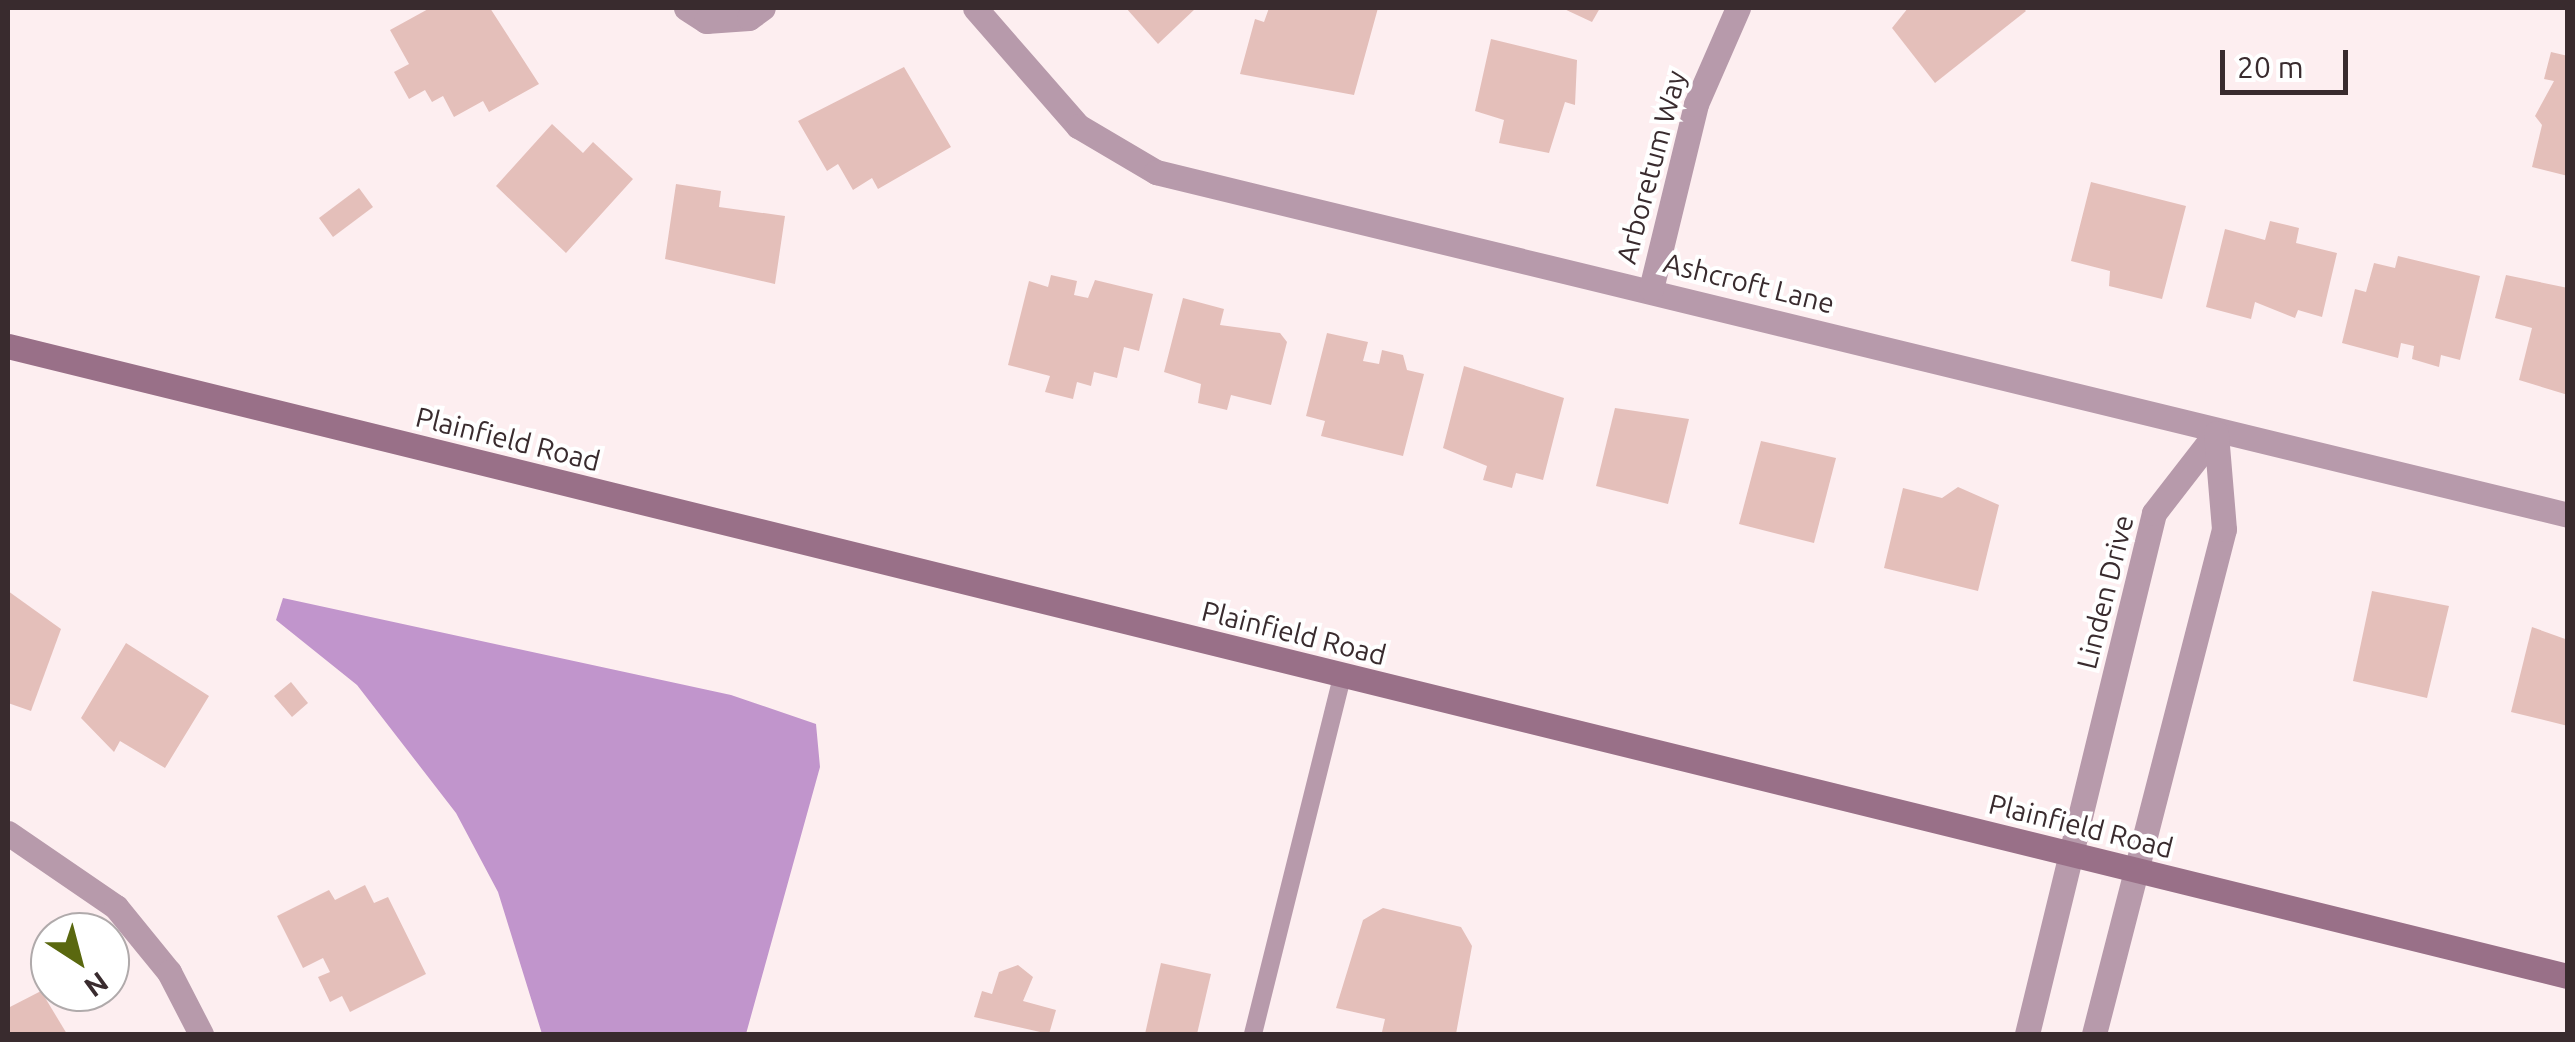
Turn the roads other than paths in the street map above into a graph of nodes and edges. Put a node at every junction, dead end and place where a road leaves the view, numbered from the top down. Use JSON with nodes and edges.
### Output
{"nodes":[{"id":1,"x":686,"y":8,"type":"edge"},
{"id":2,"x":763,"y":8,"type":"edge"},
{"id":3,"x":975,"y":8,"type":"edge"},
{"id":4,"x":1738,"y":8,"type":"edge"},
{"id":5,"x":1650,"y":289,"type":"junction"},
{"id":6,"x":8,"y":346,"type":"edge"},
{"id":7,"x":2216,"y":433,"type":"junction"},
{"id":8,"x":2568,"y":515,"type":"edge"},
{"id":9,"x":1342,"y":676,"type":"junction"},
{"id":10,"x":8,"y":834,"type":"edge"},
{"id":11,"x":2074,"y":855,"type":"junction"},
{"id":12,"x":2134,"y":870,"type":"junction"},
{"id":13,"x":2568,"y":976,"type":"edge"},
{"id":14,"x":202,"y":1034,"type":"edge"},
{"id":15,"x":1253,"y":1034,"type":"edge"},
{"id":16,"x":2027,"y":1034,"type":"edge"},
{"id":17,"x":2094,"y":1034,"type":"edge"}],
"edges":[{"from":1,"to":2,"type":"street"},
{"from":3,"to":5,"type":"street","name":"Ashcroft Lane"},
{"from":4,"to":5,"type":"street","name":"Arboretum Way"},
{"from":5,"to":7,"type":"street","name":"Ashcroft Lane"},
{"from":6,"to":9,"type":"main road","name":"Plainfield Road"},
{"from":7,"to":8,"type":"street","name":"Ashcroft Lane"},
{"from":7,"to":11,"type":"street","name":"Linden Drive"},
{"from":7,"to":12,"type":"street"},
{"from":9,"to":11,"type":"main road","name":"Plainfield Road"},
{"from":9,"to":15,"type":"lane"},
{"from":10,"to":14,"type":"street"},
{"from":11,"to":12,"type":"main road","name":"Plainfield Road"},
{"from":11,"to":16,"type":"street","name":"Linden Drive"},
{"from":12,"to":13,"type":"main road","name":"Plainfield Road"},
{"from":12,"to":17,"type":"street"}]}
